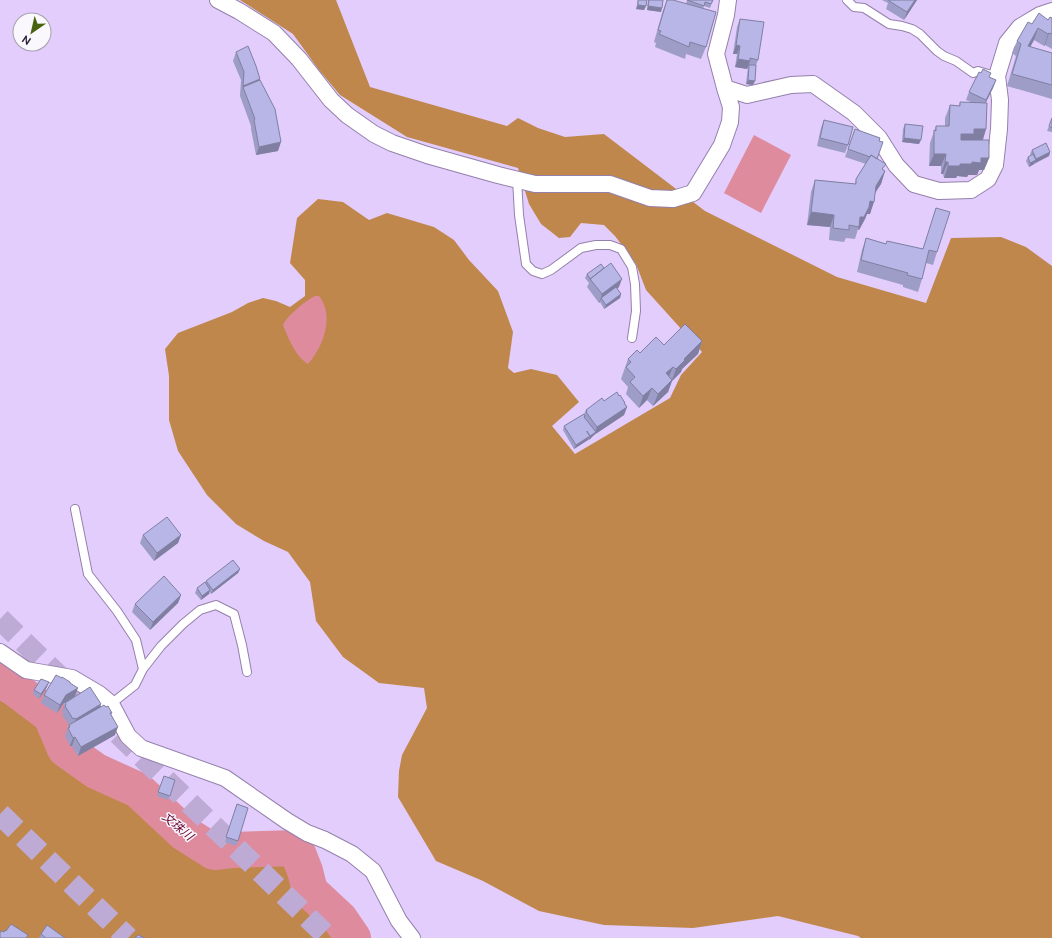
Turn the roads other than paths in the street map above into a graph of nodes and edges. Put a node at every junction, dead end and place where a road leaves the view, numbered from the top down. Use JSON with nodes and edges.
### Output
{"nodes":[{"id":1,"x":218,"y":0,"type":"edge"},
{"id":2,"x":728,"y":0,"type":"edge"},
{"id":3,"x":847,"y":0,"type":"edge"},
{"id":4,"x":1052,"y":12,"type":"edge"},
{"id":5,"x":997,"y":76,"type":"junction"},
{"id":6,"x":724,"y":88,"type":"junction"},
{"id":7,"x":517,"y":179,"type":"junction"},
{"id":8,"x":632,"y":338,"type":"dead end"},
{"id":9,"x":75,"y":509,"type":"dead end"},
{"id":10,"x":0,"y":652,"type":"edge"},
{"id":11,"x":143,"y":669,"type":"junction"},
{"id":12,"x":247,"y":672,"type":"dead end"},
{"id":13,"x":111,"y":704,"type":"junction"},
{"id":14,"x":412,"y":938,"type":"edge"}],
"edges":[{"from":1,"to":7,"type":"street"},
{"from":2,"to":6,"type":"street"},
{"from":3,"to":5,"type":"lane"},
{"from":4,"to":5,"type":"street"},
{"from":5,"to":6,"type":"street"},
{"from":6,"to":7,"type":"street"},
{"from":7,"to":8,"type":"lane"},
{"from":9,"to":11,"type":"lane"},
{"from":10,"to":13,"type":"street"},
{"from":11,"to":12,"type":"lane"},
{"from":11,"to":13,"type":"lane"},
{"from":13,"to":14,"type":"street"}]}
